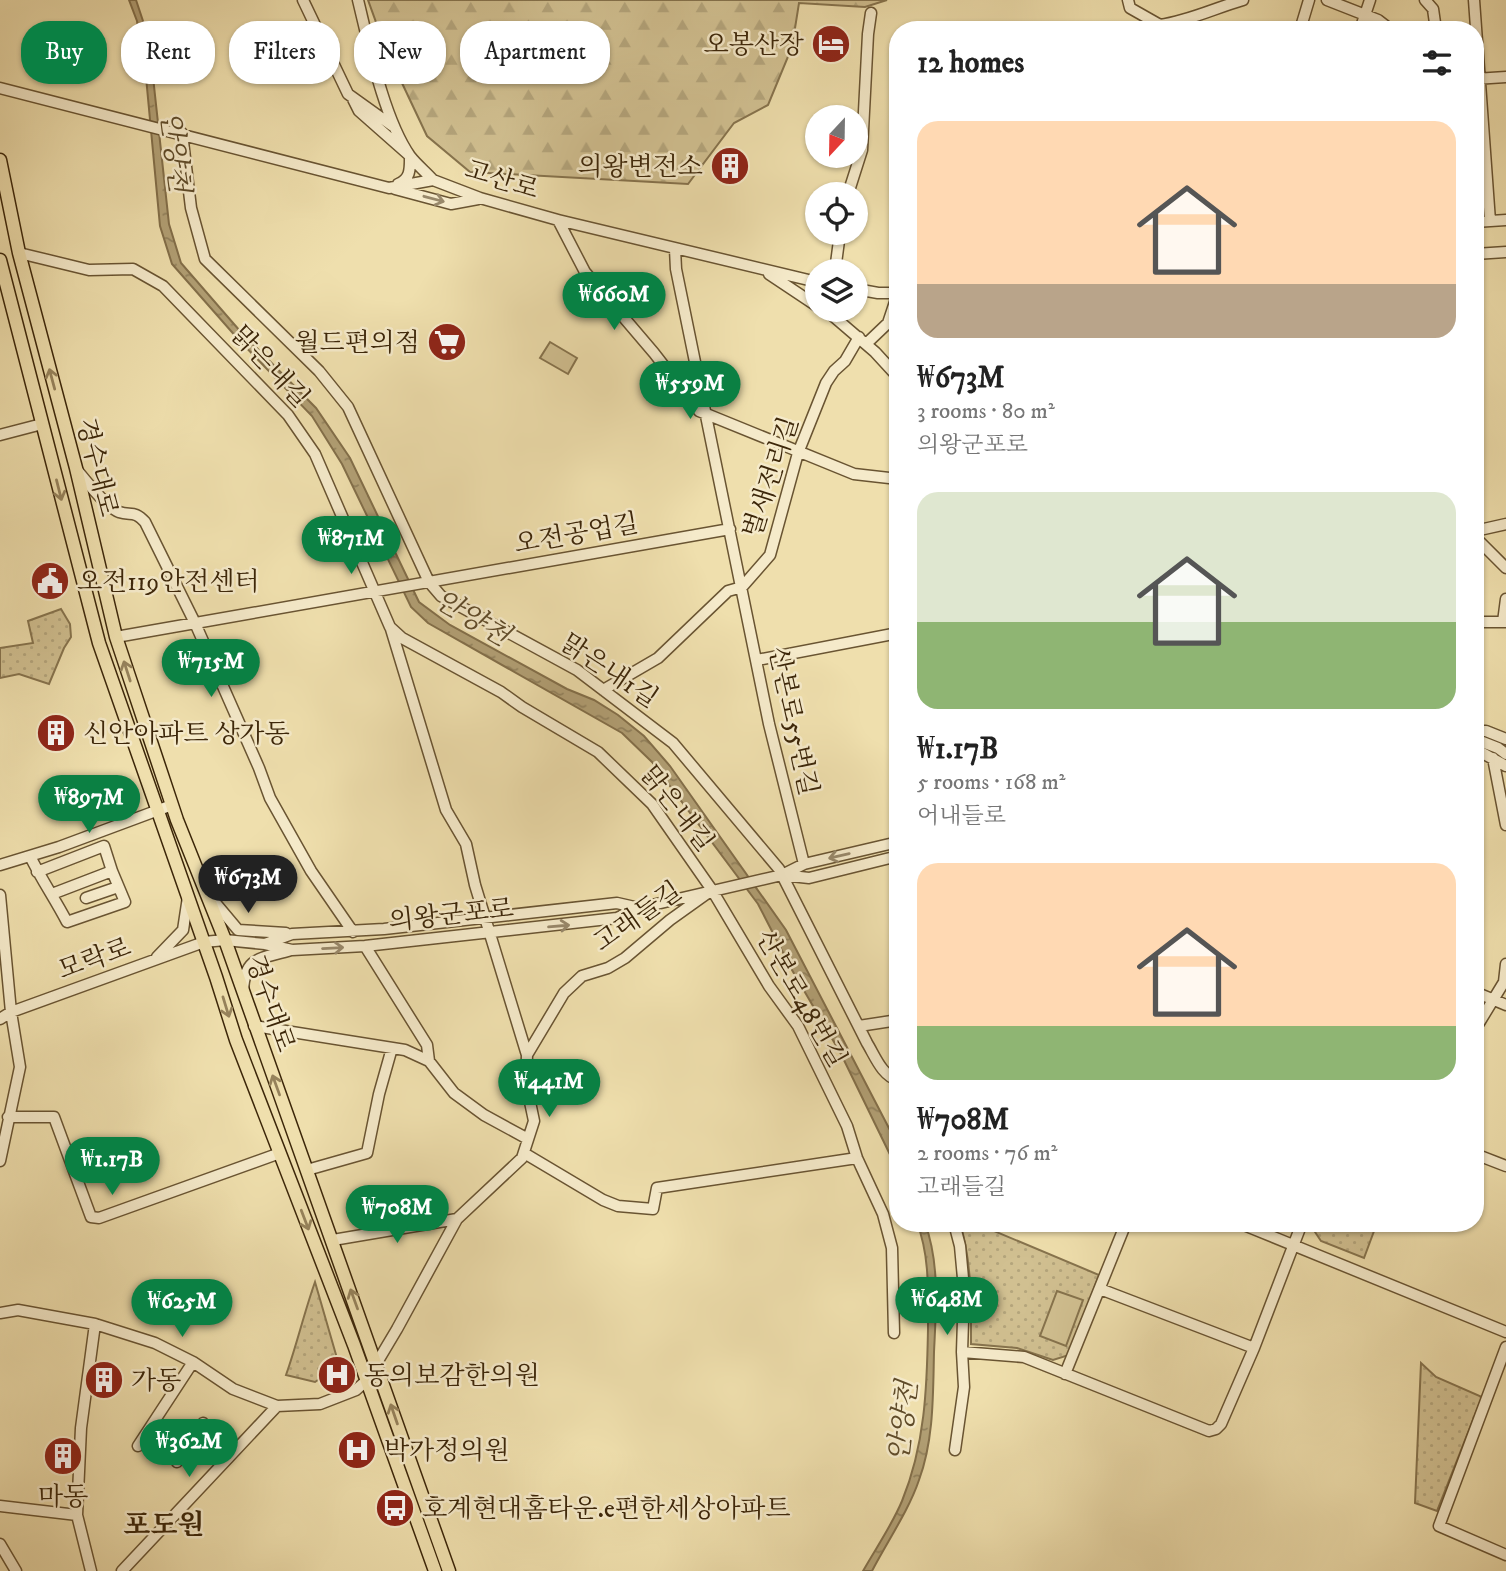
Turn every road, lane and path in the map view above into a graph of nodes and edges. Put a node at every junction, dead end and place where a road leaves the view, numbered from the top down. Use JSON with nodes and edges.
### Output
{"nodes":[{"id":1,"x":303,"y":0,"type":"edge"},
{"id":2,"x":358,"y":0,"type":"edge"},
{"id":3,"x":1128,"y":0,"type":"edge"},
{"id":4,"x":1243,"y":0,"type":"edge"},
{"id":5,"x":1309,"y":0,"type":"edge"},
{"id":6,"x":1327,"y":0,"type":"edge"},
{"id":7,"x":1370,"y":0,"type":"edge"},
{"id":8,"x":1425,"y":0,"type":"edge"},
{"id":9,"x":1474,"y":0,"type":"edge"},
{"id":10,"x":871,"y":13,"type":"dead end"},
{"id":11,"x":1365,"y":14,"type":"junction"},
{"id":12,"x":1151,"y":21,"type":"edge"},
{"id":13,"x":1182,"y":21,"type":"edge"},
{"id":14,"x":1303,"y":21,"type":"edge"},
{"id":15,"x":1363,"y":21,"type":"edge"},
{"id":16,"x":1381,"y":21,"type":"edge"},
{"id":17,"x":1435,"y":21,"type":"edge"},
{"id":18,"x":1475,"y":21,"type":"edge"},
{"id":19,"x":1506,"y":78,"type":"edge"},
{"id":20,"x":1484,"y":79,"type":"edge"},
{"id":21,"x":381,"y":85,"type":"junction"},
{"id":22,"x":0,"y":88,"type":"edge"},
{"id":23,"x":353,"y":99,"type":"junction"},
{"id":24,"x":368,"y":107,"type":"junction"},
{"id":25,"x":395,"y":127,"type":"junction"},
{"id":26,"x":178,"y":132,"type":"junction"},
{"id":27,"x":410,"y":156,"type":"junction"},
{"id":28,"x":0,"y":160,"type":"edge"},
{"id":29,"x":433,"y":180,"type":"junction"},
{"id":30,"x":852,"y":182,"type":"edge"},
{"id":31,"x":389,"y":188,"type":"junction"},
{"id":32,"x":1484,"y":190,"type":"edge"},
{"id":33,"x":480,"y":198,"type":"junction"},
{"id":34,"x":558,"y":220,"type":"junction"},
{"id":35,"x":1506,"y":220,"type":"edge"},
{"id":36,"x":1484,"y":221,"type":"edge"},
{"id":37,"x":1490,"y":221,"type":"junction"},
{"id":38,"x":675,"y":249,"type":"junction"},
{"id":39,"x":1506,"y":252,"type":"edge"},
{"id":40,"x":1484,"y":253,"type":"edge"},
{"id":41,"x":19,"y":254,"type":"junction"},
{"id":42,"x":0,"y":260,"type":"edge"},
{"id":43,"x":764,"y":271,"type":"junction"},
{"id":44,"x":805,"y":280,"type":"edge"},
{"id":45,"x":868,"y":291,"type":"edge"},
{"id":46,"x":889,"y":293,"type":"edge"},
{"id":47,"x":805,"y":298,"type":"edge"},
{"id":48,"x":889,"y":320,"type":"edge"},
{"id":49,"x":843,"y":322,"type":"edge"},
{"id":50,"x":862,"y":340,"type":"junction"},
{"id":51,"x":889,"y":368,"type":"edge"},
{"id":52,"x":704,"y":415,"type":"junction"},
{"id":53,"x":42,"y":424,"type":"junction"},
{"id":54,"x":0,"y":435,"type":"edge"},
{"id":55,"x":798,"y":453,"type":"junction"},
{"id":56,"x":76,"y":468,"type":"junction"},
{"id":57,"x":889,"y":478,"type":"edge"},
{"id":58,"x":1506,"y":524,"type":"edge"},
{"id":59,"x":730,"y":529,"type":"junction"},
{"id":60,"x":1484,"y":529,"type":"edge"},
{"id":61,"x":1484,"y":546,"type":"edge"},
{"id":62,"x":1506,"y":568,"type":"edge"},
{"id":63,"x":429,"y":582,"type":"junction"},
{"id":64,"x":742,"y":587,"type":"junction"},
{"id":65,"x":377,"y":591,"type":"junction"},
{"id":66,"x":1506,"y":599,"type":"edge"},
{"id":67,"x":1484,"y":622,"type":"edge"},
{"id":68,"x":1505,"y":622,"type":"edge"},
{"id":69,"x":195,"y":623,"type":"junction"},
{"id":70,"x":390,"y":627,"type":"junction"},
{"id":71,"x":889,"y":635,"type":"edge"},
{"id":72,"x":116,"y":637,"type":"junction"},
{"id":73,"x":757,"y":660,"type":"junction"},
{"id":74,"x":603,"y":690,"type":"junction"},
{"id":75,"x":1484,"y":732,"type":"edge"},
{"id":76,"x":1506,"y":739,"type":"edge"},
{"id":77,"x":1484,"y":743,"type":"edge"},
{"id":78,"x":1484,"y":754,"type":"edge"},
{"id":79,"x":1506,"y":754,"type":"edge"},
{"id":80,"x":1493,"y":758,"type":"junction"},
{"id":81,"x":1506,"y":766,"type":"edge"},
{"id":82,"x":172,"y":805,"type":"junction"},
{"id":83,"x":158,"y":811,"type":"junction"},
{"id":84,"x":1506,"y":825,"type":"edge"},
{"id":85,"x":889,"y":844,"type":"edge"},
{"id":86,"x":30,"y":856,"type":"junction"},
{"id":87,"x":889,"y":858,"type":"edge"},
{"id":88,"x":804,"y":864,"type":"junction"},
{"id":89,"x":0,"y":865,"type":"edge"},
{"id":90,"x":112,"y":871,"type":"junction"},
{"id":91,"x":37,"y":872,"type":"junction"},
{"id":92,"x":779,"y":876,"type":"junction"},
{"id":93,"x":118,"y":887,"type":"junction"},
{"id":94,"x":716,"y":890,"type":"junction"},
{"id":95,"x":206,"y":891,"type":"junction"},
{"id":96,"x":52,"y":894,"type":"junction"},
{"id":97,"x":0,"y":895,"type":"edge"},
{"id":98,"x":188,"y":897,"type":"junction"},
{"id":99,"x":86,"y":898,"type":"dead end"},
{"id":100,"x":639,"y":908,"type":"junction"},
{"id":101,"x":486,"y":917,"type":"junction"},
{"id":102,"x":353,"y":932,"type":"junction"},
{"id":103,"x":491,"y":932,"type":"junction"},
{"id":104,"x":292,"y":934,"type":"junction"},
{"id":105,"x":225,"y":940,"type":"junction"},
{"id":106,"x":204,"y":942,"type":"junction"},
{"id":107,"x":265,"y":944,"type":"junction"},
{"id":108,"x":365,"y":946,"type":"junction"},
{"id":109,"x":292,"y":950,"type":"junction"},
{"id":110,"x":153,"y":961,"type":"junction"},
{"id":111,"x":1506,"y":966,"type":"edge"},
{"id":112,"x":243,"y":993,"type":"junction"},
{"id":113,"x":1484,"y":996,"type":"edge"},
{"id":114,"x":1493,"y":1000,"type":"junction"},
{"id":115,"x":1506,"y":1006,"type":"edge"},
{"id":116,"x":11,"y":1012,"type":"junction"},
{"id":117,"x":1484,"y":1015,"type":"edge"},
{"id":118,"x":0,"y":1019,"type":"edge"},
{"id":119,"x":889,"y":1021,"type":"edge"},
{"id":120,"x":254,"y":1026,"type":"junction"},
{"id":121,"x":859,"y":1026,"type":"junction"},
{"id":122,"x":392,"y":1048,"type":"junction"},
{"id":123,"x":527,"y":1055,"type":"junction"},
{"id":124,"x":429,"y":1061,"type":"junction"},
{"id":125,"x":889,"y":1075,"type":"edge"},
{"id":126,"x":8,"y":1117,"type":"junction"},
{"id":127,"x":528,"y":1139,"type":"junction"},
{"id":128,"x":279,"y":1153,"type":"junction"},
{"id":129,"x":524,"y":1153,"type":"junction"},
{"id":130,"x":1484,"y":1157,"type":"edge"},
{"id":131,"x":858,"y":1158,"type":"junction"},
{"id":132,"x":0,"y":1161,"type":"edge"},
{"id":133,"x":1506,"y":1166,"type":"edge"},
{"id":134,"x":307,"y":1170,"type":"junction"},
{"id":135,"x":457,"y":1219,"type":"junction"},
{"id":136,"x":956,"y":1232,"type":"edge"},
{"id":137,"x":1122,"y":1232,"type":"edge"},
{"id":138,"x":1262,"y":1232,"type":"edge"},
{"id":139,"x":1299,"y":1232,"type":"edge"},
{"id":140,"x":332,"y":1240,"type":"junction"},
{"id":141,"x":1294,"y":1245,"type":"junction"},
{"id":142,"x":1100,"y":1289,"type":"junction"},
{"id":143,"x":0,"y":1313,"type":"edge"},
{"id":144,"x":95,"y":1324,"type":"junction"},
{"id":145,"x":1506,"y":1332,"type":"edge"},
{"id":146,"x":894,"y":1334,"type":"dead end"},
{"id":147,"x":1506,"y":1347,"type":"edge"},
{"id":148,"x":1254,"y":1348,"type":"junction"},
{"id":149,"x":962,"y":1352,"type":"junction"},
{"id":150,"x":193,"y":1362,"type":"junction"},
{"id":151,"x":377,"y":1363,"type":"junction"},
{"id":152,"x":1065,"y":1374,"type":"junction"},
{"id":153,"x":366,"y":1381,"type":"junction"},
{"id":154,"x":277,"y":1406,"type":"junction"},
{"id":155,"x":203,"y":1423,"type":"dead end"},
{"id":156,"x":138,"y":1446,"type":"dead end"},
{"id":157,"x":955,"y":1450,"type":"dead end"},
{"id":158,"x":177,"y":1462,"type":"dead end"},
{"id":159,"x":0,"y":1506,"type":"edge"},
{"id":160,"x":78,"y":1515,"type":"junction"},
{"id":161,"x":0,"y":1544,"type":"edge"},
{"id":162,"x":1506,"y":1555,"type":"edge"},
{"id":163,"x":16,"y":1571,"type":"edge"},
{"id":164,"x":91,"y":1571,"type":"edge"},
{"id":165,"x":122,"y":1571,"type":"edge"},
{"id":166,"x":435,"y":1571,"type":"edge"},
{"id":167,"x":449,"y":1571,"type":"edge"}],
"edges":[{"from":1,"to":23,"type":"street"},
{"from":2,"to":21,"type":"street"},
{"from":3,"to":12,"type":"street"},
{"from":4,"to":13,"type":"street"},
{"from":5,"to":14,"type":"street"},
{"from":6,"to":11,"type":"street"},
{"from":7,"to":11,"type":"street"},
{"from":8,"to":17,"type":"street"},
{"from":9,"to":18,"type":"street"},
{"from":10,"to":30,"type":"street"},
{"from":11,"to":15,"type":"street"},
{"from":11,"to":16,"type":"street"},
{"from":19,"to":20,"type":"street"},
{"from":21,"to":24,"type":"street"},
{"from":21,"to":25,"type":"street"},
{"from":22,"to":26,"type":"street","name":"고산로"},
{"from":23,"to":24,"type":"street"},
{"from":23,"to":27,"type":"street"},
{"from":24,"to":25,"type":"street"},
{"from":25,"to":27,"type":"street"},
{"from":26,"to":31,"type":"street","name":"고산로"},
{"from":26,"to":63,"type":"street","name":"맑은내1길"},
{"from":27,"to":29,"type":"street"},
{"from":27,"to":31,"type":"street"},
{"from":28,"to":41,"type":"main road","name":"경수대로"},
{"from":29,"to":31,"type":"street","name":"고산로"},
{"from":29,"to":33,"type":"street","name":"고산로"},
{"from":31,"to":33,"type":"street","one_way":true},
{"from":32,"to":37,"type":"street"},
{"from":33,"to":34,"type":"street","name":"고산로"},
{"from":34,"to":38,"type":"street","name":"고산로"},
{"from":34,"to":52,"type":"street"},
{"from":35,"to":37,"type":"street"},
{"from":36,"to":37,"type":"street"},
{"from":38,"to":43,"type":"street","name":"고산로"},
{"from":38,"to":52,"type":"street","name":"산본로55번길"},
{"from":39,"to":40,"type":"street"},
{"from":56,"to":41,"type":"main road","name":"경수대로","one_way":true},
{"from":41,"to":65,"type":"street","name":"맑은내길"},
{"from":42,"to":53,"type":"main road","name":"경수대로"},
{"from":43,"to":44,"type":"street","name":"고산로"},
{"from":43,"to":47,"type":"street"},
{"from":45,"to":46,"type":"street"},
{"from":48,"to":50,"type":"street","name":"벌새전리길"},
{"from":49,"to":50,"type":"street"},
{"from":50,"to":51,"type":"street"},
{"from":50,"to":55,"type":"street","name":"벌새전리길"},
{"from":52,"to":55,"type":"street"},
{"from":52,"to":59,"type":"street","name":"산본로55번길"},
{"from":53,"to":54,"type":"street"},
{"from":53,"to":83,"type":"main road","name":"경수대로","one_way":true},
{"from":55,"to":57,"type":"street"},
{"from":55,"to":64,"type":"street","name":"벌새전리길"},
{"from":56,"to":69,"type":"street"},
{"from":56,"to":72,"type":"main road","name":"경수대로"},
{"from":58,"to":60,"type":"street"},
{"from":59,"to":63,"type":"street","name":"오전공업길"},
{"from":59,"to":64,"type":"street","name":"산본로55번길"},
{"from":61,"to":62,"type":"street"},
{"from":63,"to":65,"type":"street","name":"오전공업길"},
{"from":63,"to":74,"type":"street","name":"맑은내1길"},
{"from":64,"to":73,"type":"street","name":"산본로55번길"},
{"from":64,"to":74,"type":"street","name":"벌새전리길"},
{"from":65,"to":69,"type":"street"},
{"from":65,"to":70,"type":"street","name":"맑은내길"},
{"from":66,"to":68,"type":"street"},
{"from":67,"to":68,"type":"street"},
{"from":69,"to":72,"type":"street"},
{"from":69,"to":102,"type":"street"},
{"from":70,"to":94,"type":"street","name":"맑은내길"},
{"from":70,"to":101,"type":"street","name":"맑은내길"},
{"from":71,"to":73,"type":"street"},
{"from":82,"to":72,"type":"main road","name":"경수대로","one_way":true},
{"from":73,"to":88,"type":"street","name":"산본로55번길"},
{"from":74,"to":92,"type":"street","name":"맑은내1길"},
{"from":75,"to":76,"type":"street"},
{"from":77,"to":79,"type":"street"},
{"from":78,"to":80,"type":"street"},
{"from":80,"to":81,"type":"street"},
{"from":80,"to":84,"type":"street"},
{"from":82,"to":83,"type":"street"},
{"from":82,"to":95,"type":"main road","name":"경수대로"},
{"from":83,"to":86,"type":"street"},
{"from":83,"to":98,"type":"main road","name":"경수대로"},
{"from":85,"to":88,"type":"street","one_way":true},
{"from":86,"to":89,"type":"street"},
{"from":86,"to":91,"type":"street"},
{"from":87,"to":92,"type":"street"},
{"from":88,"to":92,"type":"street"},
{"from":90,"to":91,"type":"street"},
{"from":90,"to":93,"type":"street"},
{"from":90,"to":96,"type":"street"},
{"from":91,"to":96,"type":"street"},
{"from":92,"to":94,"type":"street","name":"의왕군포로"},
{"from":92,"to":121,"type":"street","name":"맑은내1길"},
{"from":93,"to":96,"type":"street"},
{"from":93,"to":99,"type":"street"},
{"from":94,"to":100,"type":"street","name":"의왕군포로"},
{"from":94,"to":123,"type":"street","name":"고래들길"},
{"from":94,"to":131,"type":"street","name":"산본로48번길"},
{"from":95,"to":104,"type":"street"},
{"from":95,"to":105,"type":"main road","name":"경수대로"},
{"from":97,"to":116,"type":"street"},
{"from":98,"to":106,"type":"main road","name":"경수대로"},
{"from":98,"to":110,"type":"street"},
{"from":100,"to":101,"type":"street","name":"의왕군포로"},
{"from":103,"to":100,"type":"street","name":"의왕군포로","one_way":true},
{"from":101,"to":102,"type":"street","name":"의왕군포로"},
{"from":101,"to":103,"type":"street","name":"맑은내길"},
{"from":102,"to":104,"type":"street","name":"의왕군포로"},
{"from":103,"to":108,"type":"street","name":"의왕군포로"},
{"from":103,"to":123,"type":"street","name":"맑은내길"},
{"from":104,"to":107,"type":"street","name":"의왕군포로"},
{"from":105,"to":106,"type":"street","name":"모락로"},
{"from":105,"to":107,"type":"street","name":"의왕군포로"},
{"from":105,"to":112,"type":"main road","name":"경수대로"},
{"from":106,"to":110,"type":"street","name":"모락로"},
{"from":106,"to":128,"type":"main road","name":"경수대로","one_way":true},
{"from":107,"to":109,"type":"street","name":"의왕군포로"},
{"from":109,"to":108,"type":"street","name":"의왕군포로","one_way":true},
{"from":108,"to":124,"type":"street"},
{"from":109,"to":112,"type":"street"},
{"from":110,"to":116,"type":"street","name":"모락로"},
{"from":111,"to":114,"type":"street"},
{"from":112,"to":120,"type":"main road","name":"경수대로"},
{"from":113,"to":114,"type":"street"},
{"from":114,"to":115,"type":"street"},
{"from":114,"to":117,"type":"street"},
{"from":116,"to":118,"type":"street","name":"모락로"},
{"from":116,"to":126,"type":"street"},
{"from":119,"to":121,"type":"street"},
{"from":120,"to":122,"type":"street"},
{"from":134,"to":120,"type":"main road","name":"경수대로","one_way":true},
{"from":121,"to":125,"type":"street","name":"맑은내1길"},
{"from":122,"to":124,"type":"street"},
{"from":122,"to":134,"type":"street"},
{"from":123,"to":127,"type":"street"},
{"from":124,"to":127,"type":"street"},
{"from":126,"to":128,"type":"street"},
{"from":126,"to":132,"type":"street"},
{"from":127,"to":129,"type":"street"},
{"from":128,"to":153,"type":"main road","name":"경수대로","one_way":true},
{"from":129,"to":131,"type":"street"},
{"from":129,"to":135,"type":"street"},
{"from":130,"to":133,"type":"street"},
{"from":131,"to":146,"type":"street","name":"산본로48번길"},
{"from":134,"to":140,"type":"main road","name":"경수대로"},
{"from":135,"to":140,"type":"street"},
{"from":135,"to":151,"type":"street"},
{"from":136,"to":149,"type":"street"},
{"from":137,"to":142,"type":"street"},
{"from":138,"to":141,"type":"street"},
{"from":139,"to":141,"type":"street"},
{"from":151,"to":140,"type":"main road","name":"경수대로","one_way":true},
{"from":141,"to":145,"type":"street"},
{"from":141,"to":148,"type":"street"},
{"from":142,"to":148,"type":"street"},
{"from":142,"to":152,"type":"street"},
{"from":143,"to":144,"type":"street"},
{"from":144,"to":150,"type":"street"},
{"from":144,"to":160,"type":"street"},
{"from":147,"to":162,"type":"street"},
{"from":148,"to":152,"type":"street"},
{"from":149,"to":152,"type":"street"},
{"from":149,"to":157,"type":"street"},
{"from":150,"to":154,"type":"street"},
{"from":150,"to":156,"type":"street"},
{"from":151,"to":153,"type":"street"},
{"from":167,"to":151,"type":"main road","name":"경수대로","one_way":true},
{"from":153,"to":154,"type":"street"},
{"from":153,"to":166,"type":"main road","name":"경수대로"},
{"from":154,"to":165,"type":"street"},
{"from":155,"to":158,"type":"street"},
{"from":159,"to":160,"type":"street"},
{"from":160,"to":164,"type":"street"},
{"from":161,"to":163,"type":"street"}]}
